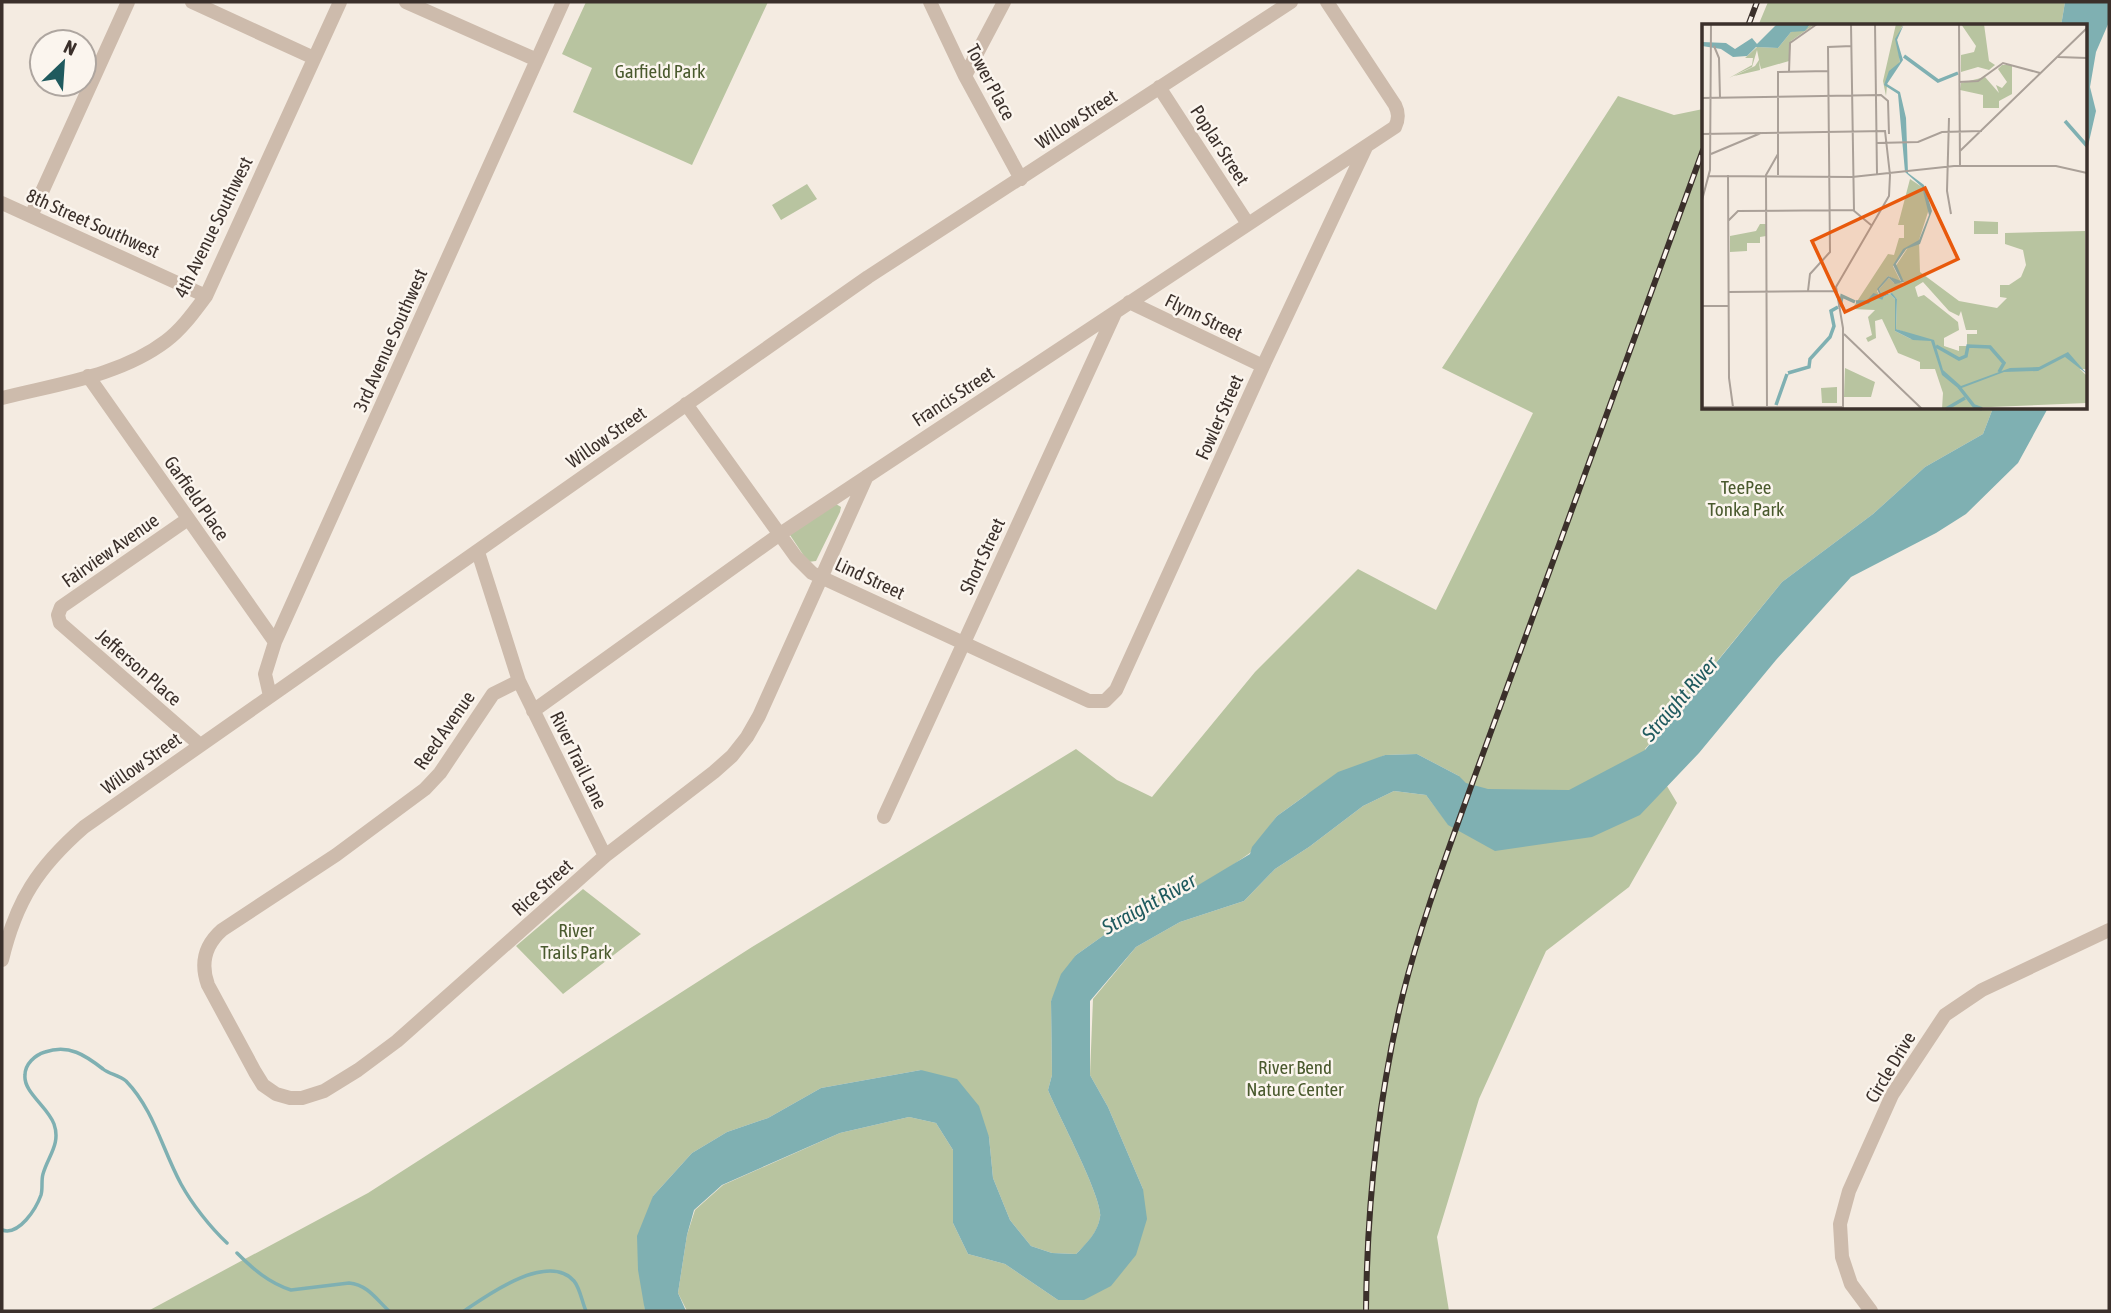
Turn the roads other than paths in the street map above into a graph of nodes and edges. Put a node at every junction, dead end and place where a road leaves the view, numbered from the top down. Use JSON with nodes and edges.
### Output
{"nodes":[{"id":1,"x":128,"y":2,"type":"edge"},
{"id":2,"x":192,"y":2,"type":"edge"},
{"id":3,"x":340,"y":2,"type":"edge"},
{"id":4,"x":406,"y":2,"type":"edge"},
{"id":5,"x":563,"y":2,"type":"edge"},
{"id":6,"x":930,"y":2,"type":"edge"},
{"id":7,"x":1004,"y":2,"type":"edge"},
{"id":8,"x":1291,"y":2,"type":"edge"},
{"id":9,"x":1327,"y":2,"type":"edge"},
{"id":10,"x":314,"y":58,"type":"junction"},
{"id":11,"x":537,"y":60,"type":"junction"},
{"id":12,"x":965,"y":76,"type":"junction"},
{"id":13,"x":1159,"y":87,"type":"junction"},
{"id":14,"x":1367,"y":146,"type":"junction"},
{"id":15,"x":1021,"y":178,"type":"junction"},
{"id":16,"x":4,"y":206,"type":"edge"},
{"id":17,"x":31,"y":216,"type":"junction"},
{"id":18,"x":1248,"y":223,"type":"junction"},
{"id":19,"x":206,"y":296,"type":"junction"},
{"id":20,"x":1129,"y":302,"type":"junction"},
{"id":21,"x":1116,"y":311,"type":"junction"},
{"id":22,"x":1263,"y":366,"type":"junction"},
{"id":23,"x":88,"y":376,"type":"junction"},
{"id":24,"x":2,"y":398,"type":"edge"},
{"id":25,"x":686,"y":404,"type":"junction"},
{"id":26,"x":867,"y":476,"type":"junction"},
{"id":27,"x":188,"y":519,"type":"junction"},
{"id":28,"x":780,"y":534,"type":"junction"},
{"id":29,"x":478,"y":552,"type":"junction"},
{"id":30,"x":822,"y":578,"type":"junction"},
{"id":31,"x":58,"y":615,"type":"joint"},
{"id":32,"x":275,"y":642,"type":"junction"},
{"id":33,"x":964,"y":642,"type":"junction"},
{"id":34,"x":519,"y":681,"type":"junction"},
{"id":35,"x":270,"y":696,"type":"junction"},
{"id":36,"x":1105,"y":701,"type":"joint"},
{"id":37,"x":533,"y":711,"type":"junction"},
{"id":38,"x":200,"y":745,"type":"junction"},
{"id":39,"x":884,"y":817,"type":"dead end"},
{"id":40,"x":606,"y":856,"type":"junction"},
{"id":41,"x":6,"y":923,"type":"edge"},
{"id":42,"x":222,"y":930,"type":"joint"},
{"id":43,"x":2109,"y":930,"type":"edge"},
{"id":44,"x":2,"y":960,"type":"edge"},
{"id":45,"x":1871,"y":1311,"type":"edge"}],
"edges":[{"from":1,"to":17,"type":"street"},
{"from":2,"to":10,"type":"street"},
{"from":3,"to":10,"type":"street","name":"4th Avenue Southwest"},
{"from":4,"to":11,"type":"street"},
{"from":5,"to":11,"type":"street","name":"3rd Avenue Southwest"},
{"from":6,"to":12,"type":"street","name":"Tower Place"},
{"from":7,"to":12,"type":"street"},
{"from":8,"to":13,"type":"street","name":"Willow Street"},
{"from":9,"to":14,"type":"street","name":"Francis Street"},
{"from":10,"to":19,"type":"street","name":"4th Avenue Southwest"},
{"from":11,"to":32,"type":"street","name":"3rd Avenue Southwest"},
{"from":12,"to":15,"type":"street","name":"Tower Place"},
{"from":13,"to":15,"type":"street","name":"Willow Street"},
{"from":13,"to":18,"type":"street","name":"Poplar Street"},
{"from":14,"to":18,"type":"street","name":"Francis Street"},
{"from":14,"to":22,"type":"street","name":"Fowler Street"},
{"from":15,"to":25,"type":"street","name":"Willow Street"},
{"from":16,"to":17,"type":"street","name":"8th Street Southwest"},
{"from":17,"to":19,"type":"street","name":"8th Street Southwest"},
{"from":18,"to":20,"type":"street","name":"Francis Street"},
{"from":19,"to":23,"type":"street","name":"4th Avenue Southwest"},
{"from":20,"to":21,"type":"street","name":"Francis Street"},
{"from":20,"to":22,"type":"street","name":"Flynn Street"},
{"from":21,"to":26,"type":"street","name":"Francis Street"},
{"from":21,"to":33,"type":"street","name":"Short Street"},
{"from":22,"to":36,"type":"street","name":"Fowler Street"},
{"from":23,"to":24,"type":"street","name":"4th Avenue Southwest"},
{"from":23,"to":27,"type":"street","name":"Garfield Place"},
{"from":25,"to":28,"type":"street","name":"Lind Street"},
{"from":25,"to":29,"type":"street","name":"Willow Street"},
{"from":26,"to":28,"type":"street","name":"Francis Street"},
{"from":26,"to":30,"type":"street","name":"Rice Street"},
{"from":27,"to":31,"type":"street","name":"Fairview Avenue"},
{"from":27,"to":32,"type":"street","name":"Garfield Place"},
{"from":28,"to":30,"type":"street","name":"Lind Street"},
{"from":28,"to":37,"type":"street","name":"Francis Street"},
{"from":29,"to":34,"type":"street"},
{"from":29,"to":35,"type":"street","name":"Willow Street"},
{"from":30,"to":33,"type":"street","name":"Lind Street"},
{"from":30,"to":40,"type":"street","name":"Rice Street"},
{"from":31,"to":38,"type":"street","name":"Jefferson Place"},
{"from":32,"to":35,"type":"street","name":"3rd Avenue Southwest"},
{"from":33,"to":36,"type":"street","name":"Lind Street"},
{"from":33,"to":39,"type":"street","name":"Short Street"},
{"from":34,"to":37,"type":"street","name":"River Trail Lane"},
{"from":34,"to":42,"type":"street","name":"Reed Avenue"},
{"from":35,"to":38,"type":"street","name":"Willow Street"},
{"from":37,"to":40,"type":"street","name":"River Trail Lane"},
{"from":38,"to":41,"type":"street","name":"Willow Street"},
{"from":40,"to":42,"type":"street","name":"Rice Street"},
{"from":41,"to":44,"type":"street","name":"Willow Street"},
{"from":43,"to":45,"type":"street","name":"Circle Drive"}]}
